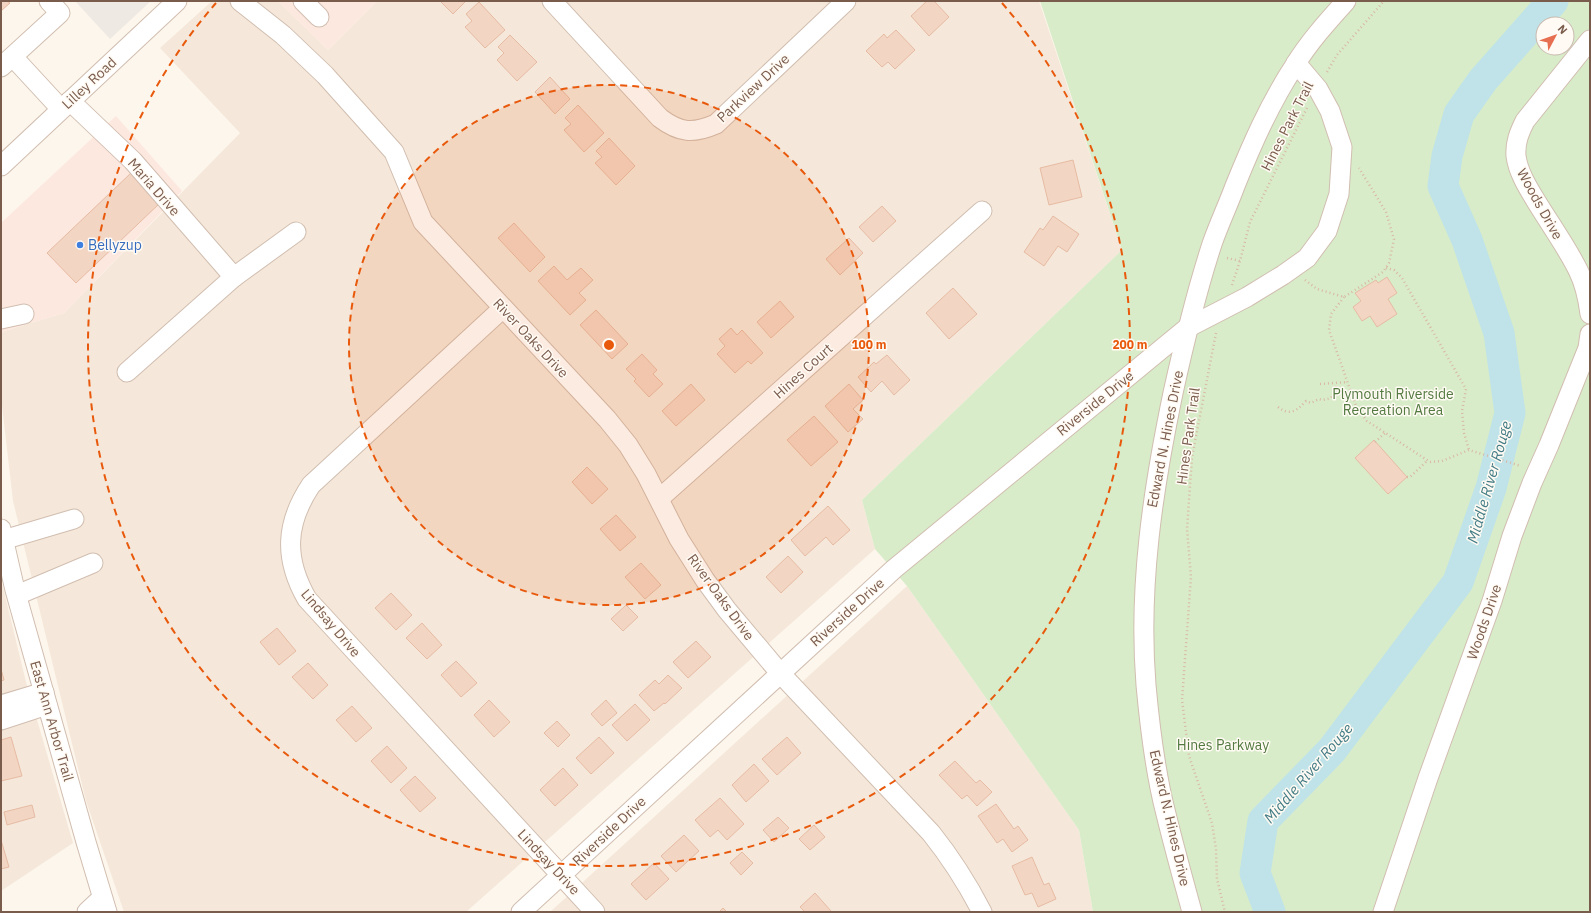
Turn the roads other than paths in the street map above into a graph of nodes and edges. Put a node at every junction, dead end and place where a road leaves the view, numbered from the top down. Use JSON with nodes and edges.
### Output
{"nodes":[{"id":1,"x":49,"y":1,"type":"edge"},
{"id":2,"x":177,"y":1,"type":"edge"},
{"id":3,"x":240,"y":1,"type":"edge"},
{"id":4,"x":303,"y":1,"type":"edge"},
{"id":5,"x":552,"y":1,"type":"edge"},
{"id":6,"x":846,"y":1,"type":"edge"},
{"id":7,"x":1346,"y":1,"type":"edge"},
{"id":8,"x":319,"y":17,"type":"dead end"},
{"id":9,"x":1590,"y":40,"type":"edge"},
{"id":10,"x":7,"y":62,"type":"edge"},
{"id":11,"x":1296,"y":63,"type":"junction"},
{"id":12,"x":66,"y":105,"type":"junction"},
{"id":13,"x":1,"y":166,"type":"edge"},
{"id":14,"x":982,"y":211,"type":"dead end"},
{"id":15,"x":296,"y":232,"type":"dead end"},
{"id":16,"x":234,"y":277,"type":"junction"},
{"id":17,"x":503,"y":308,"type":"junction"},
{"id":18,"x":24,"y":314,"type":"dead end"},
{"id":19,"x":1590,"y":314,"type":"edge"},
{"id":20,"x":1,"y":319,"type":"edge"},
{"id":21,"x":1187,"y":328,"type":"junction"},
{"id":22,"x":1590,"y":334,"type":"edge"},
{"id":23,"x":127,"y":372,"type":"dead end"},
{"id":24,"x":660,"y":498,"type":"junction"},
{"id":25,"x":74,"y":519,"type":"dead end"},
{"id":26,"x":2,"y":535,"type":"edge"},
{"id":27,"x":93,"y":563,"type":"dead end"},
{"id":28,"x":17,"y":595,"type":"junction"},
{"id":29,"x":780,"y":673,"type":"junction"},
{"id":30,"x":45,"y":699,"type":"junction"},
{"id":31,"x":1,"y":705,"type":"edge"},
{"id":32,"x":1,"y":720,"type":"edge"},
{"id":33,"x":561,"y":875,"type":"junction"},
{"id":34,"x":105,"y":905,"type":"edge"},
{"id":35,"x":88,"y":912,"type":"edge"},
{"id":36,"x":521,"y":912,"type":"edge"},
{"id":37,"x":595,"y":912,"type":"edge"},
{"id":38,"x":982,"y":912,"type":"edge"},
{"id":39,"x":1192,"y":912,"type":"edge"},
{"id":40,"x":1383,"y":912,"type":"edge"}],
"edges":[{"from":1,"to":10,"type":"street"},
{"from":2,"to":12,"type":"street","name":"Lilley Road"},
{"from":3,"to":17,"type":"street","name":"River Oaks Drive"},
{"from":4,"to":8,"type":"street"},
{"from":5,"to":6,"type":"street","name":"Parkview Drive"},
{"from":7,"to":11,"type":"street","name":"Edward N. Hines Drive"},
{"from":9,"to":19,"type":"street","name":"Woods Drive"},
{"from":10,"to":12,"type":"street","name":"Maria Drive"},
{"from":11,"to":21,"type":"street","name":"Edward N. Hines Drive"},
{"from":11,"to":21,"type":"street","name":"Riverside Drive"},
{"from":12,"to":13,"type":"street","name":"Lilley Road"},
{"from":12,"to":16,"type":"street","name":"Maria Drive"},
{"from":14,"to":24,"type":"street","name":"Hines Court"},
{"from":15,"to":16,"type":"street"},
{"from":16,"to":23,"type":"street"},
{"from":17,"to":24,"type":"street","name":"River Oaks Drive"},
{"from":17,"to":33,"type":"street","name":"Lindsay Drive"},
{"from":18,"to":20,"type":"street"},
{"from":21,"to":29,"type":"street","name":"Riverside Drive"},
{"from":21,"to":39,"type":"street","name":"Edward N. Hines Drive"},
{"from":22,"to":40,"type":"street","name":"Woods Drive"},
{"from":24,"to":29,"type":"street","name":"River Oaks Drive"},
{"from":25,"to":26,"type":"street"},
{"from":26,"to":28,"type":"street","name":"East Ann Arbor Trail"},
{"from":27,"to":28,"type":"street"},
{"from":28,"to":30,"type":"street","name":"East Ann Arbor Trail"},
{"from":29,"to":33,"type":"street","name":"Riverside Drive"},
{"from":29,"to":38,"type":"street","name":"River Oaks Drive"},
{"from":30,"to":31,"type":"street"},
{"from":30,"to":32,"type":"street"},
{"from":30,"to":34,"type":"street","name":"East Ann Arbor Trail"},
{"from":33,"to":36,"type":"street","name":"Riverside Drive"},
{"from":33,"to":37,"type":"street","name":"Lindsay Drive"},
{"from":34,"to":35,"type":"street"}]}
